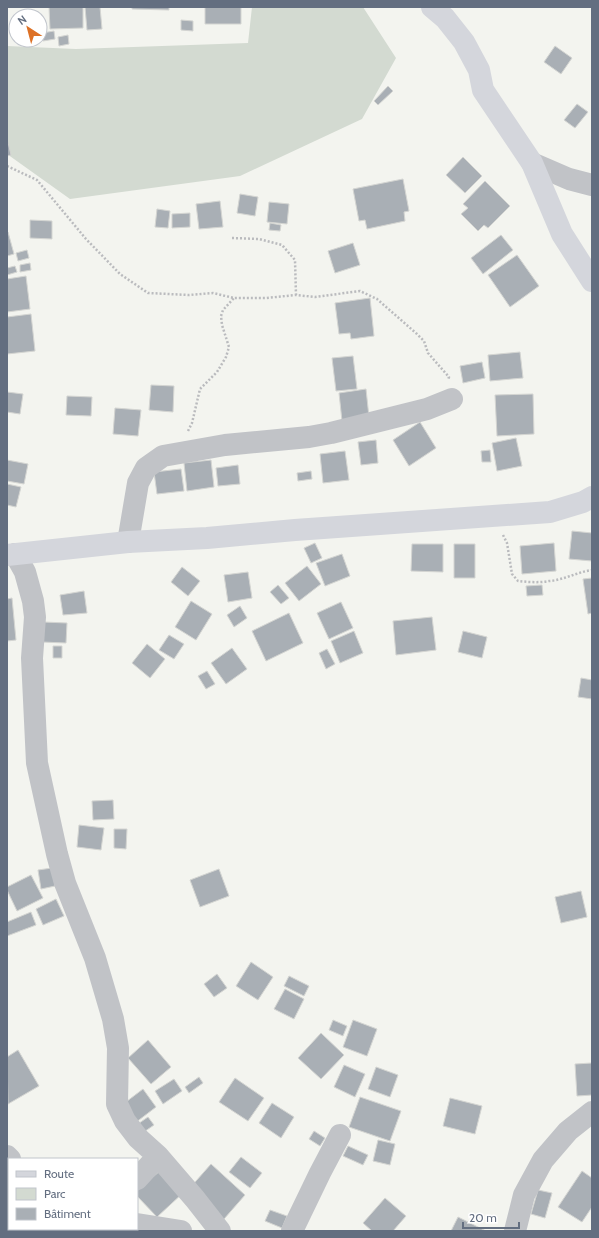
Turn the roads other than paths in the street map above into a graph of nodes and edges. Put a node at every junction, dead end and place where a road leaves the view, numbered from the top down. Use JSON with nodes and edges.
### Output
{"nodes":[{"id":1,"x":432,"y":7,"type":"edge"},
{"id":2,"x":532,"y":163,"type":"junction"},
{"id":3,"x":592,"y":185,"type":"edge"},
{"id":4,"x":592,"y":281,"type":"edge"},
{"id":5,"x":452,"y":399,"type":"road end"},
{"id":6,"x":592,"y":497,"type":"edge"},
{"id":7,"x":128,"y":542,"type":"junction"},
{"id":8,"x":11,"y":555,"type":"edge"},
{"id":9,"x":592,"y":1112,"type":"edge"},
{"id":10,"x":340,"y":1135,"type":"dead end"},
{"id":11,"x":158,"y":1156,"type":"junction"},
{"id":12,"x":138,"y":1179,"type":"edge"},
{"id":13,"x":138,"y":1224,"type":"edge"},
{"id":14,"x":181,"y":1231,"type":"edge"},
{"id":15,"x":220,"y":1231,"type":"edge"},
{"id":16,"x":292,"y":1231,"type":"edge"},
{"id":17,"x":515,"y":1231,"type":"edge"}],
"edges":[{"from":1,"to":2,"type":"main road"},
{"from":2,"to":3,"type":"street"},
{"from":2,"to":4,"type":"main road"},
{"from":5,"to":7,"type":"street"},
{"from":6,"to":7,"type":"main road"},
{"from":7,"to":8,"type":"main road"},
{"from":8,"to":11,"type":"street"},
{"from":9,"to":17,"type":"street"},
{"from":10,"to":16,"type":"street"},
{"from":11,"to":12,"type":"street"},
{"from":11,"to":15,"type":"street"},
{"from":13,"to":14,"type":"street"}]}
